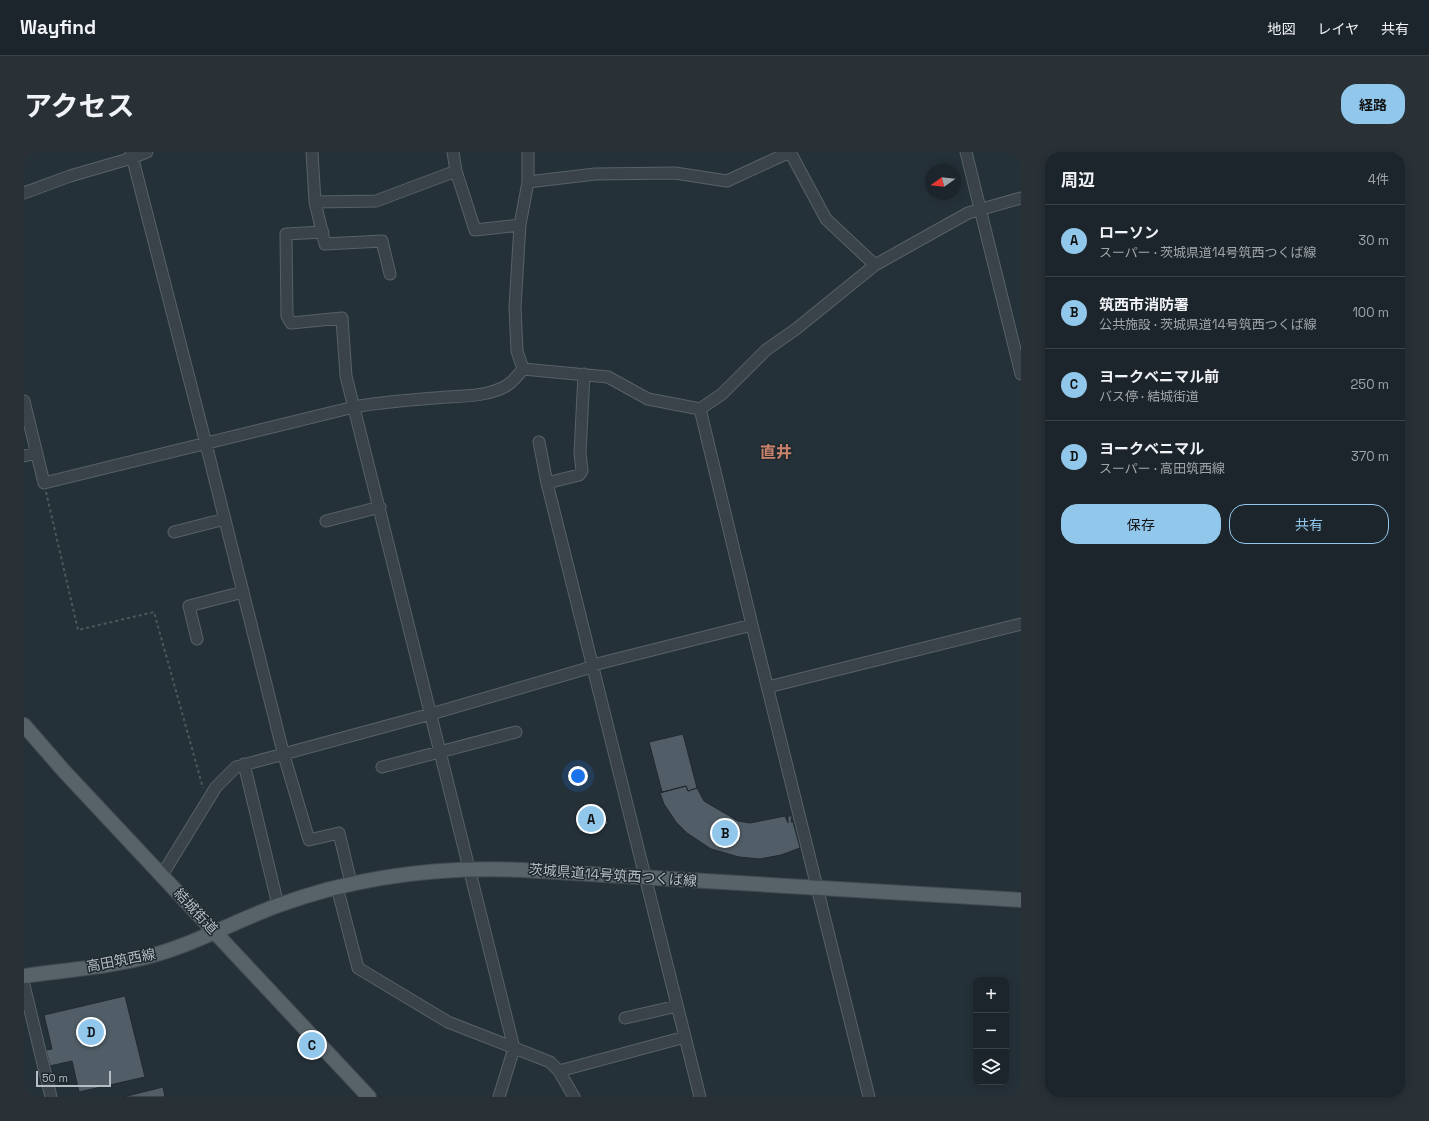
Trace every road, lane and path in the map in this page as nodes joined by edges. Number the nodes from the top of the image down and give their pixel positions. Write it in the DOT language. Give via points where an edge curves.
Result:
graph roads {
  1 [pos="146,152"];
  2 [pos="312,152"];
  3 [pos="453,152"];
  4 [pos="528,152"];
  5 [pos="790,152"];
  6 [pos="966,152"];
  7 [pos="132,155"];
  8 [pos="770,157"];
  9 [pos="456,171"];
  10 [pos="528,182"];
  11 [pos="24,193"];
  12 [pos="1021,198"];
  13 [pos="315,202"];
  14 [pos="980,209"];
  15 [pos="520,225"];
  16 [pos="323,232"];
  17 [pos="875,265"];
  18 [pos="390,274"];
  19 [pos="523,369"];
  20 [pos="584,374"];
  21 [pos="1021,374"];
  22 [pos="24,401"];
  23 [pos="354,407"];
  24 [pos="700,409"];
  25 [pos="539,442"];
  26 [pos="206,444"];
  27 [pos="37,453"];
  28 [pos="24,456"];
  29 [pos="44,482"];
  30 [pos="547,483"];
  31 [pos="380,507"];
  32 [pos="225,519"];
  33 [pos="326,521"];
  34 [pos="174,532"];
  35 [pos="243,592"];
  36 [pos="1021,624"];
  37 [pos="752,625"];
  38 [pos="197,639"];
  39 [pos="593,665"];
  40 [pos="768,687"];
  41 [pos="431,714"];
  42 [pos="24,725"];
  43 [pos="516,732"];
  44 [pos="283,752"];
  45 [pos="441,752"];
  46 [pos="244,764"];
  47 [pos="382,767"];
  48 [pos="207,802"];
  49 [pos="470,868"];
  50 [pos="162,875"];
  51 [pos="645,878"];
  52 [pos="351,883"];
  53 [pos="337,887"];
  54 [pos="818,888"];
  55 [pos="1021,900"];
  56 [pos="278,905"];
  57 [pos="216,932"];
  58 [pos="24,976"];
  59 [pos="24,985"];
  60 [pos="677,1006"];
  61 [pos="625,1018"];
  62 [pos="684,1037"];
  63 [pos="514,1048"];
  64 [pos="559,1071"];
  65 [pos="51,1097"];
  66 [pos="370,1097"];
  67 [pos="499,1097"];
  68 [pos="574,1097"];
  69 [pos="700,1097"];
  70 [pos="869,1097"];
  1 -- 7 [label="street"];
  2 -- 13 [label="street"];
  3 -- 9 [label="street"];
  4 -- 10 [label="street"];
  5 -- 8 [label="street"];
  5 -- 17 [label="street" via="826,219"];
  6 -- 14 [label="street"];
  7 -- 11 [label="street"];
  7 -- 26 [label="street"];
  8 -- 10 [label="street" via="727,180 675,173 595,174"];
  9 -- 13 [label="street" via="376,201"];
  9 -- 15 [label="street" via="475,230"];
  10 -- 15 [label="street"];
  12 -- 14 [label="street"];
  13 -- 16 [label="street"];
  14 -- 17 [label="street" via="968,213"];
  14 -- 21 [label="street"];
  15 -- 19 [label="street" via="514,307 517,351"];
  16 -- 18 [label="street" via="325,244 382,241"];
  16 -- 23 [label="street" via="286,234 287,316 291,323 342,318 346,376"];
  17 -- 24 [label="street" via="766,350 722,394"];
  19 -- 20 [label="street"];
  19 -- 23 [label="street" via="506,386 494,391"];
  20 -- 24 [label="street" via="608,377 648,399"];
  20 -- 30 [label="street" via="580,453 582,470 579,475"];
  22 -- 27 [label="street"];
  23 -- 26 [label="street"];
  23 -- 31 [label="street"];
  24 -- 37 [label="street"];
  25 -- 30 [label="street"];
  26 -- 29 [label="street"];
  26 -- 32 [label="street"];
  27 -- 28 [label="street"];
  27 -- 29 [label="street"];
  29 -- 48 [label="path" via="78,630 154,612"];
  30 -- 39 [label="street"];
  31 -- 33 [label="street"];
  31 -- 41 [label="street"];
  32 -- 34 [label="street"];
  32 -- 35 [label="street"];
  35 -- 38 [label="street" via="189,606"];
  35 -- 44 [label="street"];
  36 -- 40 [label="street"];
  37 -- 39 [label="street"];
  37 -- 40 [label="street"];
  39 -- 41 [label="street"];
  39 -- 51 [label="street"];
  40 -- 54 [label="street"];
  41 -- 44 [label="street"];
  41 -- 45 [label="street"];
  42 -- 50 [label="main road, 結城街道"];
  43 -- 45 [label="street"];
  44 -- 46 [label="street"];
  44 -- 52 [label="street" via="309,840 339,833"];
  45 -- 47 [label="street"];
  45 -- 49 [label="street"];
  46 -- 48 [label="street" via="236,766"];
  46 -- 56 [label="street"];
  48 -- 50 [label="street"];
  49 -- 51 [label="main road, 茨城県道14号筑西つくば線"];
  49 -- 52 [label="main road, 茨城県道14号筑西つくば線" via="407,873"];
  49 -- 63 [label="street"];
  50 -- 57 [label="main road, 結城街道"];
  51 -- 54 [label="main road, 茨城県道14号筑西つくば線"];
  51 -- 60 [label="street"];
  52 -- 53 [label="main road, 茨城県道14号筑西つくば線"];
  53 -- 56 [label="main road, 茨城県道14号筑西つくば線"];
  53 -- 63 [label="street" via="358,968 448,1022"];
  54 -- 55 [label="main road, 茨城県道14号筑西つくば線"];
  54 -- 70 [label="street"];
  56 -- 57 [label="main road, 茨城県道14号筑西つくば線"];
  57 -- 58 [label="main road, 高田筑西線" via="179,948 148,957"];
  57 -- 66 [label="main road, 結城街道"];
  59 -- 65 [label="street"];
  60 -- 61 [label="street"];
  60 -- 62 [label="street"];
  62 -- 64 [label="street"];
  62 -- 69 [label="street"];
  63 -- 64 [label="street" via="550,1062"];
  63 -- 67 [label="street"];
  64 -- 68 [label="street"];
}
